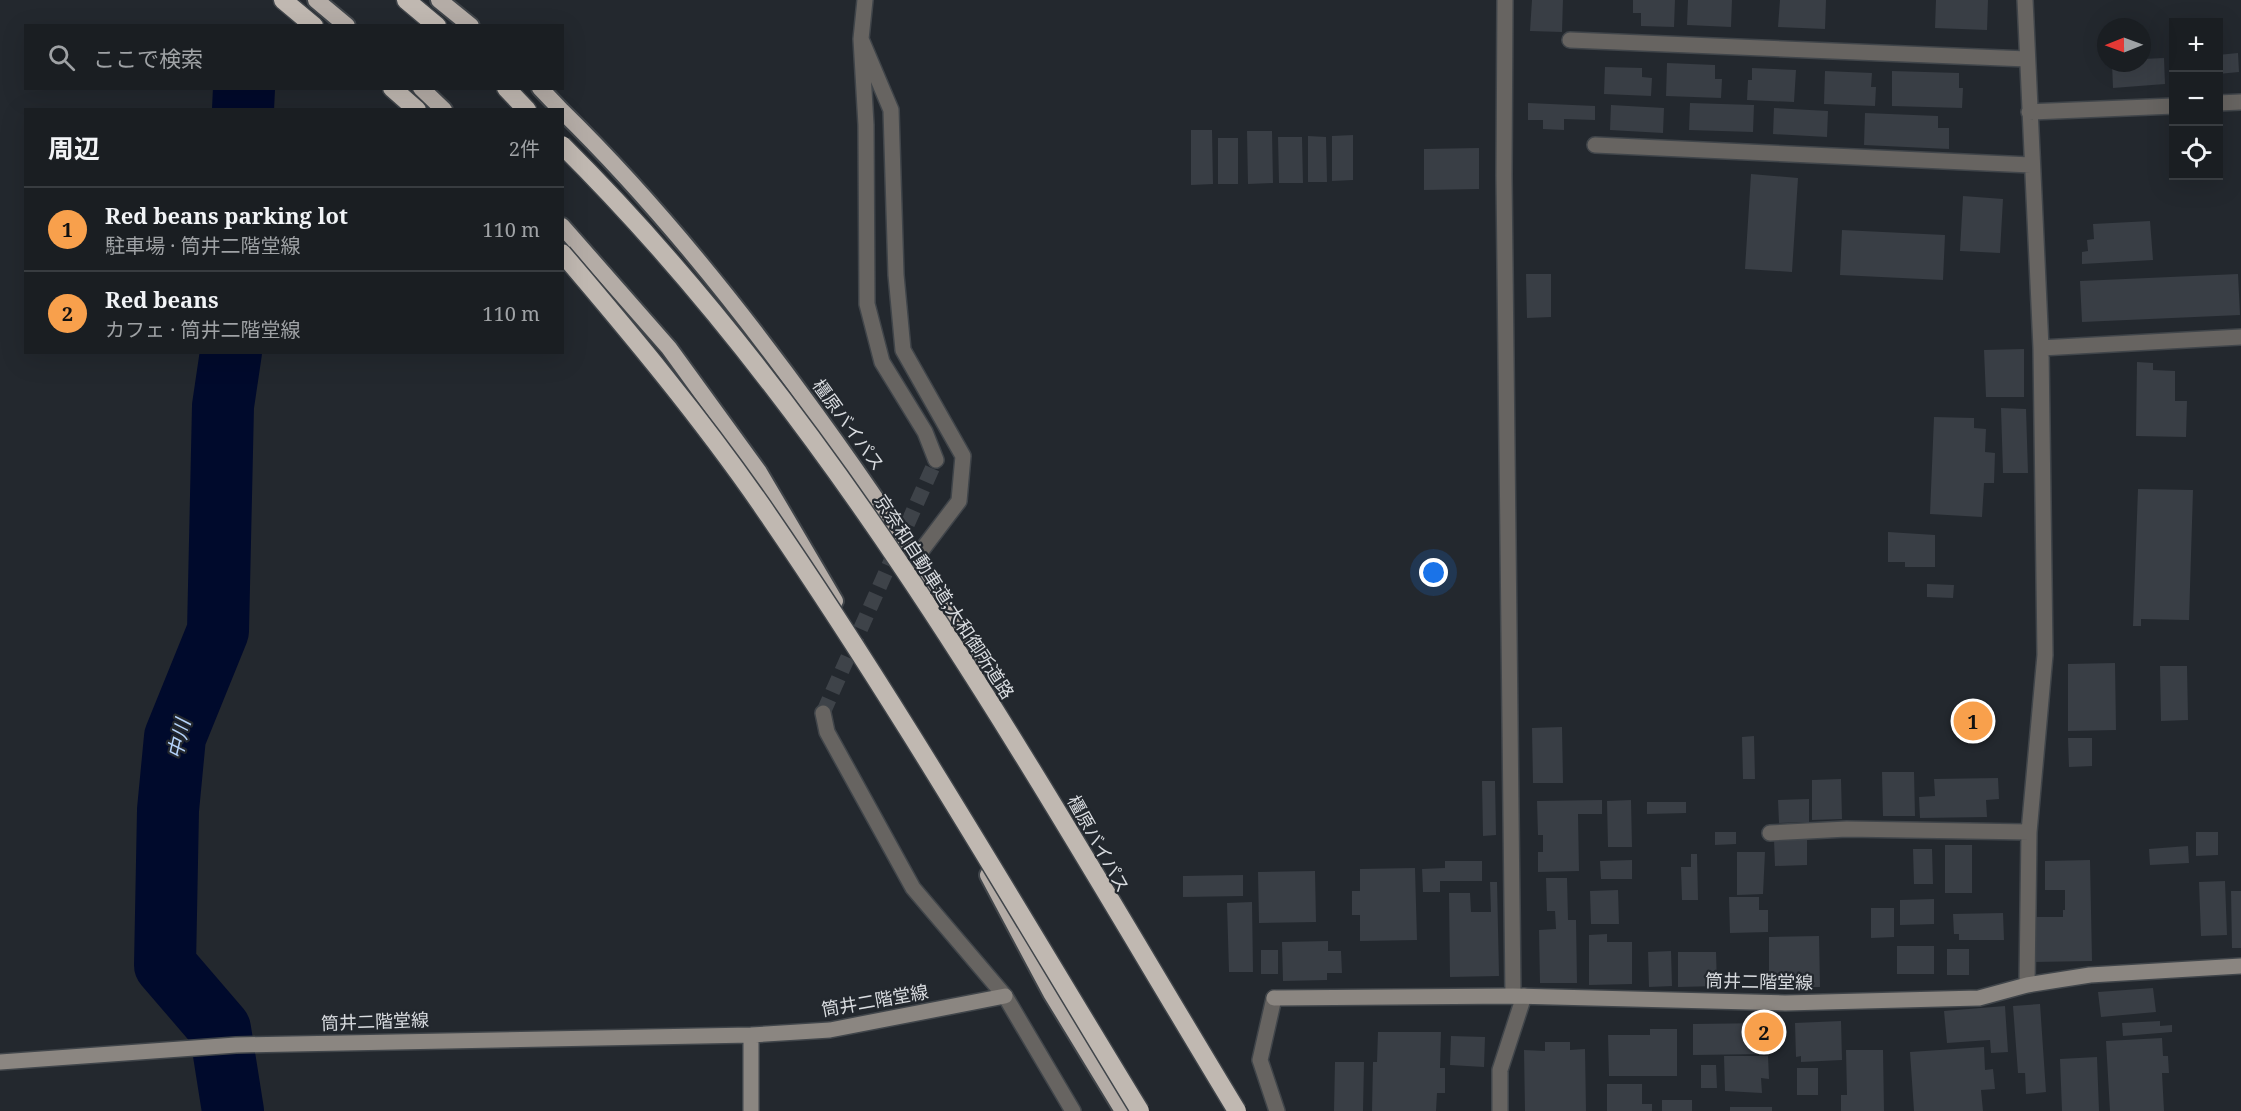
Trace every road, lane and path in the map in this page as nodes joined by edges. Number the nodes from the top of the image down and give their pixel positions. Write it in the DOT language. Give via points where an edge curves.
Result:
graph roads {
  1 [pos="282,0"];
  2 [pos="316,0"];
  3 [pos="406,0"];
  4 [pos="440,0"];
  5 [pos="865,0"];
  6 [pos="1505,0"];
  7 [pos="2025,0"];
  8 [pos="312,24"];
  9 [pos="345,24"];
  10 [pos="435,24"];
  11 [pos="469,24"];
  12 [pos="861,39"];
  13 [pos="1570,40"];
  14 [pos="2027,59"];
  15 [pos="394,90"];
  16 [pos="423,90"];
  17 [pos="508,90"];
  18 [pos="542,90"];
  19 [pos="2241,102"];
  20 [pos="2223,104"];
  21 [pos="2169,106"];
  22 [pos="415,108"];
  23 [pos="442,108"];
  24 [pos="525,108"];
  25 [pos="560,108"];
  26 [pos="564,112"];
  27 [pos="2029,112"];
  28 [pos="1595,145"];
  29 [pos="564,147"];
  30 [pos="2031,165"];
  31 [pos="564,228"];
  32 [pos="564,255"];
  33 [pos="2241,338"];
  34 [pos="2041,348"];
  35 [pos="936,460"];
  36 [pos="915,559"];
  37 [pos="823,713"];
  38 [pos="2029,832"];
  39 [pos="1770,833"];
  40 [pos="2241,966"];
  41 [pos="2027,985"];
  42 [pos="1005,996"];
  43 [pos="1519,996"];
  44 [pos="1274,998"];
  45 [pos="751,1035"];
  46 [pos="0,1062"];
  47 [pos="751,1111"];
  48 [pos="1073,1111"];
  49 [pos="1123,1111"];
  50 [pos="1140,1111"];
  51 [pos="1229,1111"];
  52 [pos="1237,1111"];
  53 [pos="1277,1111"];
  54 [pos="1500,1111"];
  1 -- 8 [label="highway"];
  2 -- 9 [label="highway"];
  3 -- 10 [label="highway"];
  4 -- 11 [label="highway"];
  5 -- 12 [label="street"];
  6 -- 43 [label="street" via="1504,176"];
  7 -- 14 [label="street"];
  12 -- 35 [label="street" via="866,125 867,304 882,362 925,432"];
  12 -- 36 [label="street" via="891,110 896,275 903,350 963,456 958,501"];
  13 -- 14 [label="street"];
  14 -- 27 [label="street"];
  15 -- 22 [label="highway"];
  16 -- 23 [label="highway"];
  17 -- 24 [label="highway"];
  18 -- 25 [label="highway, 橿原バイパス"];
  19 -- 20 [label="street"];
  21 -- 27 [label="street"];
  26 -- 36 [label="highway, 橿原バイパス" via="684,240 776,358"];
  27 -- 30 [label="street"];
  28 -- 30 [label="street"];
  29 -- 52 [label="highway, 京奈和自動車道;大和御所道路, bridge" via="711,309 834,470 947,633"];
  30 -- 34 [label="street"];
  31 -- 49 [label="highway" via="669,348 759,472 886,686 1051,993"];
  32 -- 50 [label="highway, bridge" via="654,361 768,515 867,665"];
  33 -- 34 [label="street"];
  34 -- 38 [label="street" via="2045,655"];
  36 -- 51 [label="highway, 橿原バイパス"];
  37 -- 42 [label="street" via="827,732 913,888"];
  38 -- 39 [label="street" via="1847,829"];
  38 -- 41 [label="street"];
  40 -- 41 [label="main road, 筒井二階堂線" via="2090,975"];
  41 -- 43 [label="main road, 筒井二階堂線" via="1968,999 1785,1003"];
  42 -- 45 [label="main road, 筒井二階堂線" via="830,1030"];
  42 -- 48 [label="street"];
  43 -- 44 [label="main road, 筒井二階堂線"];
  43 -- 54 [label="street" via="1500,1070"];
  44 -- 53 [label="street" via="1260,1060"];
  45 -- 46 [label="main road, 筒井二階堂線" via="236,1045"];
  45 -- 47 [label="main road"];
}
